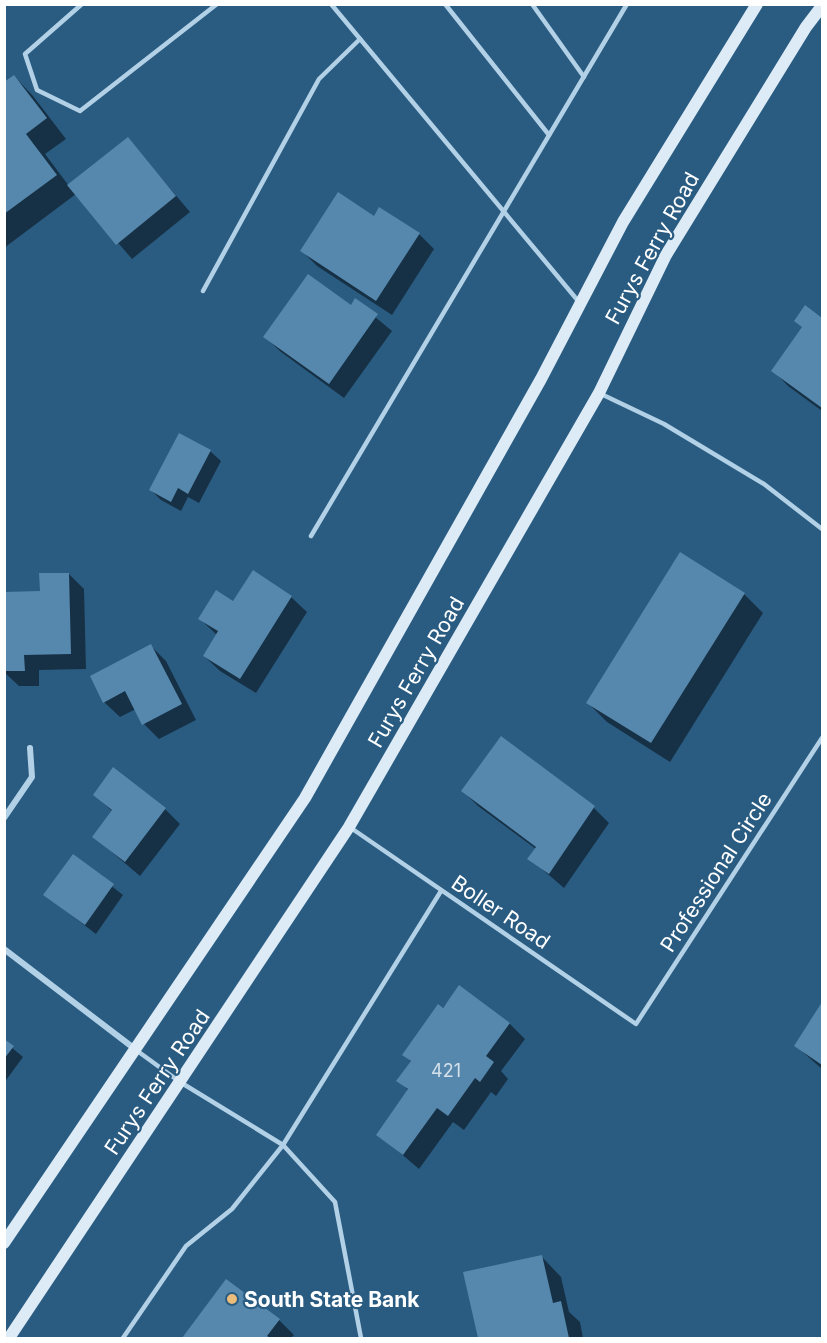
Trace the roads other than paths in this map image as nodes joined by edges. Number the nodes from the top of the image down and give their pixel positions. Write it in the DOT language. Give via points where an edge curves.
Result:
graph roads {
  1 [pos="82,4"];
  2 [pos="217,4"];
  3 [pos="331,4"];
  4 [pos="445,4"];
  5 [pos="532,4"];
  6 [pos="627,4"];
  7 [pos="757,4"];
  8 [pos="822,6"];
  9 [pos="360,39"];
  10 [pos="584,77"];
  11 [pos="549,135"];
  12 [pos="503,212"];
  13 [pos="203,291"];
  14 [pos="581,305"];
  15 [pos="599,393"];
  16 [pos="822,528"];
  17 [pos="311,536"];
  18 [pos="822,738"];
  19 [pos="30,748"];
  20 [pos="4,818"];
  21 [pos="349,827"];
  22 [pos="441,891"];
  23 [pos="4,950"];
  24 [pos="636,1024"];
  25 [pos="135,1050"];
  26 [pos="180,1082"];
  27 [pos="283,1145"];
  28 [pos="4,1243"];
  29 [pos="9,1338"];
  30 [pos="123,1338"];
  31 [pos="361,1338"];
  1 -- 2 [label="lane" via="24,54 37,90 80,111"];
  3 -- 9 [label="lane"];
  4 -- 11 [label="lane"];
  5 -- 10 [label="lane"];
  6 -- 10 [label="lane"];
  7 -- 14 [label="main road, Furys Ferry Road" via="623,222"];
  8 -- 15 [label="main road, Furys Ferry Road" via="666,255"];
  9 -- 12 [label="lane"];
  9 -- 13 [label="lane" via="319,79"];
  10 -- 11 [label="lane"];
  11 -- 12 [label="lane"];
  12 -- 14 [label="lane"];
  12 -- 17 [label="lane"];
  14 -- 25 [label="main road, Furys Ferry Road" via="305,798"];
  15 -- 16 [label="lane" via="664,424 764,484"];
  15 -- 21 [label="main road, Furys Ferry Road"];
  18 -- 24 [label="lane, Professional Circle"];
  19 -- 20 [label="street" via="32,777"];
  21 -- 22 [label="lane, Boller Road"];
  21 -- 26 [label="main road, Furys Ferry Road"];
  22 -- 24 [label="lane, Boller Road"];
  22 -- 27 [label="lane"];
  23 -- 25 [label="street"];
  25 -- 26 [label="lane"];
  25 -- 28 [label="main road, Furys Ferry Road"];
  26 -- 27 [label="lane"];
  26 -- 29 [label="main road, Furys Ferry Road"];
  27 -- 30 [label="lane" via="232,1209 186,1246"];
  27 -- 31 [label="lane" via="335,1202"];
}
